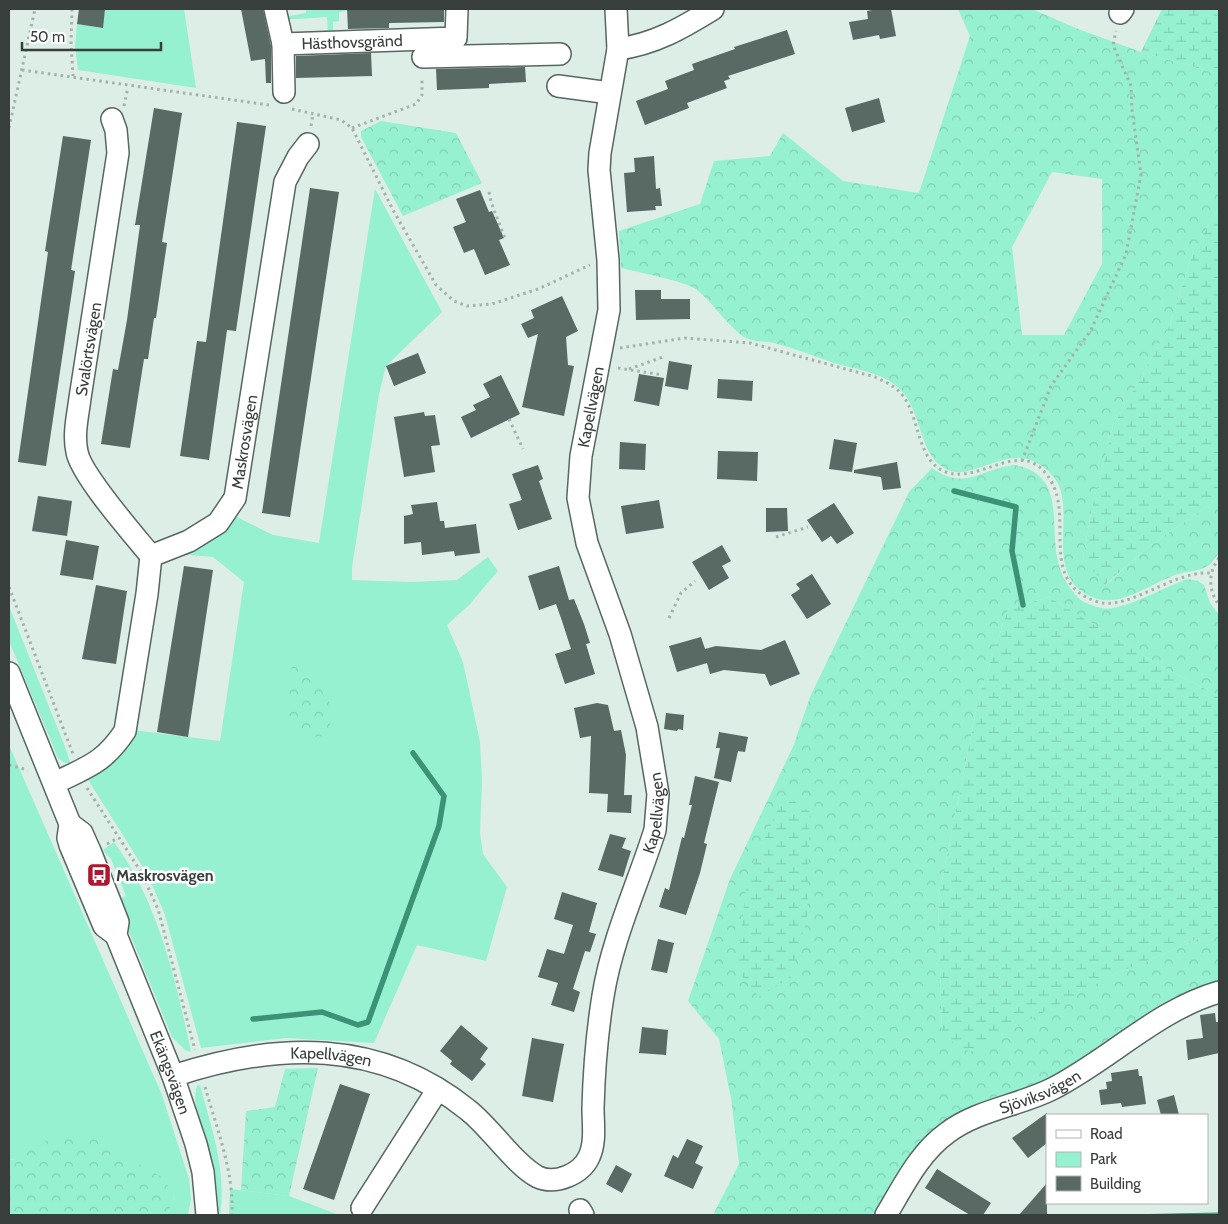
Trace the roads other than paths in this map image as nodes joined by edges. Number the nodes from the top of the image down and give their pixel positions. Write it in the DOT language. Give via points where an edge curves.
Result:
graph roads {
  1 [pos="275,9"];
  2 [pos="457,9"];
  3 [pos="616,9"];
  4 [pos="713,9"];
  5 [pos="283,44"];
  6 [pos="459,46"];
  7 [pos="618,49"];
  8 [pos="560,54"];
  9 [pos="423,57"];
  10 [pos="558,86"];
  11 [pos="610,93"];
  12 [pos="283,102"];
  13 [pos="112,119"];
  14 [pos="308,144"];
  15 [pos="151,556"];
  16 [pos="9,673"];
  17 [pos="55,783"];
  18 [pos="1219,992"];
  19 [pos="173,1076"];
  20 [pos="438,1089"];
  21 [pos="362,1208"];
  22 [pos="207,1215"];
  23 [pos="886,1215"];
  1 -- 5 [label="street, Hästhovsgränd"];
  2 -- 6 [label="street"];
  3 -- 7 [label="street, Kapellvägen"];
  4 -- 7 [label="street" via="670,35"];
  5 -- 6 [label="street, Hästhovsgränd"];
  5 -- 12 [label="street, Hästhovsgränd"];
  6 -- 8 [label="street, Hästhovsgränd"];
  6 -- 9 [label="street, Hästhovsgränd"];
  7 -- 11 [label="street, Kapellvägen"];
  10 -- 11 [label="street"];
  11 -- 20 [label="street, Kapellvägen" via="599,170 610,310 581,456 579,503 587,542 639,694 654,760 658,808 655,830 612,958 603,996 592,1147 581,1168 568,1176 551,1180 538,1176 519,1161 480,1119"];
  13 -- 15 [label="street, Svalörtsvägen" via="118,153 80,398 77,453 84,470"];
  14 -- 15 [label="street, Maskrosvägen" via="285,182 235,498 218,523 189,541"];
  15 -- 17 [label="street" via="125,731 112,750 96,763"];
  16 -- 17 [label="street, Ekängsvägen"];
  17 -- 19 [label="street, Ekängsvägen" via="70,824 70,845 104,926 116,935"];
  18 -- 23 [label="street, Sjöviksvägen" via="1171,1013 1054,1088 974,1118 946,1133 916,1167"];
  19 -- 20 [label="street, Kapellvägen" via="207,1065 300,1051 367,1060"];
  19 -- 22 [label="street, Ekängsvägen" via="203,1172"];
  20 -- 21 [label="street"];
}
